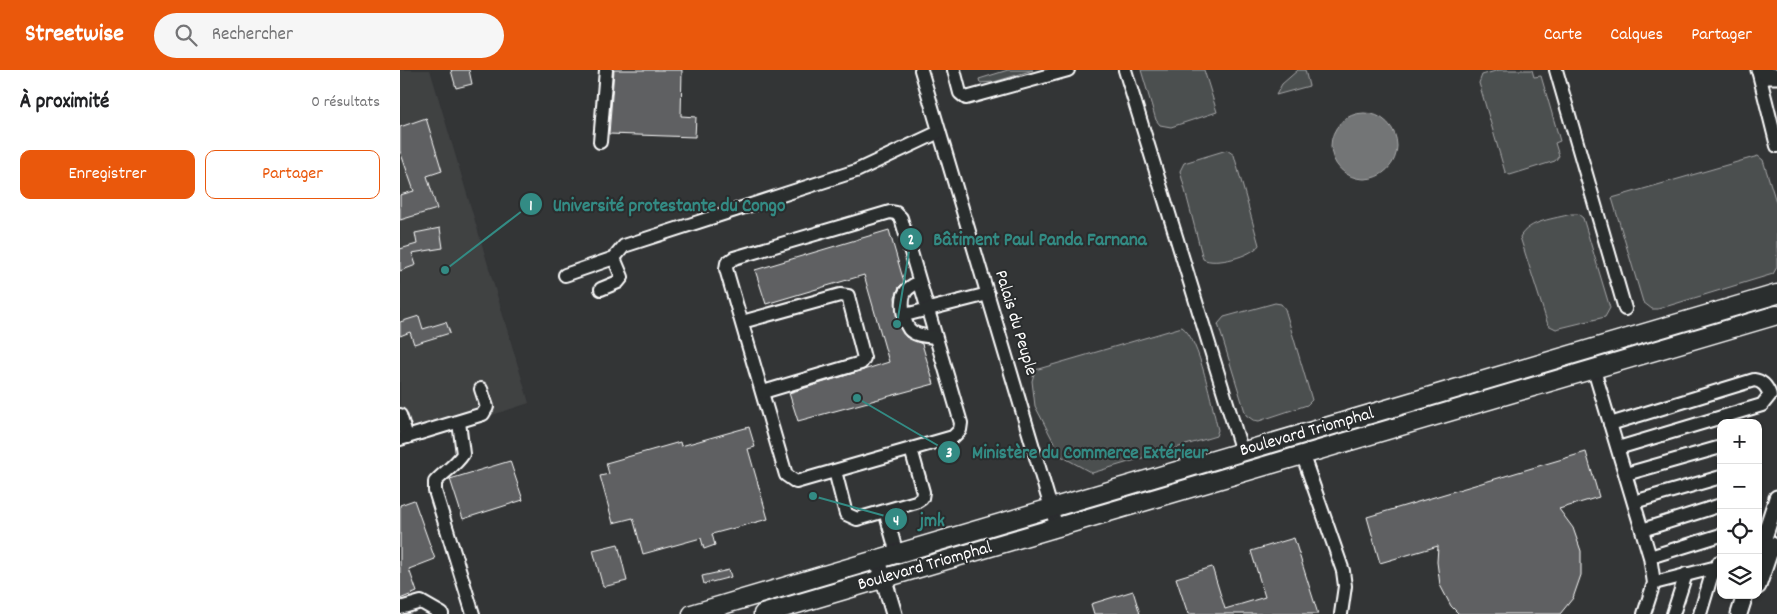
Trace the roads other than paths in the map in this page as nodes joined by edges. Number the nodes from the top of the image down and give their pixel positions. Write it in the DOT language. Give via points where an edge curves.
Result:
graph roads {
  1 [pos="606,70"];
  2 [pos="954,70"];
  3 [pos="1068,70"];
  4 [pos="1125,70"];
  5 [pos="1556,70"];
  6 [pos="1759,70"];
  7 [pos="925,71"];
  8 [pos="1777,76"];
  9 [pos="1765,93"];
  10 [pos="1777,107"];
  11 [pos="939,132"];
  12 [pos="600,142"];
  13 [pos="1777,146"];
  14 [pos="614,258"];
  15 [pos="565,275"];
  16 [pos="919,282"];
  17 [pos="601,289"];
  18 [pos="988,294"];
  19 [pos="1777,294"];
  20 [pos="927,309"];
  21 [pos="1625,309"];
  22 [pos="904,315"];
  23 [pos="1777,315"];
  24 [pos="742,322"];
  25 [pos="935,337"];
  26 [pos="1594,370"];
  27 [pos="481,389"];
  28 [pos="763,392"];
  29 [pos="400,415"];
  30 [pos="1741,417"];
  31 [pos="459,422"];
  32 [pos="1610,424"];
  33 [pos="404,438"];
  34 [pos="1618,448"];
  35 [pos="1717,448"];
  36 [pos="911,449"];
  37 [pos="1242,452"];
  38 [pos="1304,456"];
  39 [pos="835,471"];
  40 [pos="1626,474"];
  41 [pos="1717,478"];
  42 [pos="1777,498"];
  43 [pos="1634,502"];
  44 [pos="1717,506"];
  45 [pos="1051,508"];
  46 [pos="885,511"];
  47 [pos="1057,528"];
  48 [pos="1777,529"];
  49 [pos="1642,530"];
  50 [pos="1717,536"];
  51 [pos="897,554"];
  52 [pos="1759,554"];
  53 [pos="1650,557"];
  54 [pos="878,560"];
  55 [pos="1717,563"];
  56 [pos="1717,570"];
  57 [pos="1686,574"];
  58 [pos="1762,574"];
  59 [pos="884,580"];
  60 [pos="1654,583"];
  61 [pos="1744,599"];
  62 [pos="1754,599"];
  63 [pos="400,608"];
  64 [pos="442,614"];
  65 [pos="473,614"];
  66 [pos="692,614"];
  67 [pos="763,614"];
  68 [pos="894,614"];
  69 [pos="1341,614"];
  70 [pos="1644,614"];
  71 [pos="1673,614"];
  72 [pos="1700,614"];
  73 [pos="1739,614"];
  74 [pos="1749,614"];
  1 -- 12 [label="street"];
  2 -- 3 [label="street" via="960,92 966,98"];
  4 -- 37 [label="street"];
  5 -- 21 [label="street"];
  6 -- 8 [label="main road"];
  6 -- 9 [label="street"];
  7 -- 11 [label="street, Palais du Peuple"];
  9 -- 10 [label="street"];
  9 -- 13 [label="street"];
  11 -- 14 [label="street" via="856,171 624,246"];
  11 -- 18 [label="street, Palais du Peuple"];
  14 -- 15 [label="street"];
  14 -- 17 [label="street" via="622,277"];
  16 -- 20 [label="street"];
  16 -- 22 [label="street" via="906,290 902,300"];
  16 -- 24 [label="street" via="901,218 890,212 734,258 727,263"];
  18 -- 20 [label="street"];
  18 -- 45 [label="street, Palais du Peuple"];
  19 -- 37 [label="highway, Boulevard Triomphal"];
  20 -- 22 [label="street"];
  20 -- 25 [label="street"];
  22 -- 25 [label="street" via="909,329"];
  23 -- 26 [label="highway, Boulevard Triomphal"];
  24 -- 28 [label="street"];
  24 -- 28 [label="street" via="840,295 848,296 864,358 861,363"];
  25 -- 36 [label="street" via="961,423 960,430 953,437"];
  26 -- 32 [label="street"];
  26 -- 38 [label="highway, Boulevard Triomphal"];
  27 -- 31 [label="street" via="487,407 485,413"];
  28 -- 39 [label="street" via="786,475 796,482"];
  29 -- 33 [label="street"];
  30 -- 32 [label="street" via="1768,400 1767,387 1760,381 1754,380"];
  30 -- 34 [label="street"];
  31 -- 33 [label="street"];
  31 -- 65 [label="street" via="463,454 455,466 435,482 435,491"];
  32 -- 34 [label="street"];
  34 -- 40 [label="street"];
  35 -- 40 [label="street"];
  36 -- 39 [label="street"];
  36 -- 46 [label="street" via="922,498"];
  37 -- 45 [label="highway, Boulevard Triomphal"];
  38 -- 47 [label="highway, Boulevard Triomphal"];
  38 -- 69 [label="street" via="1343,572 1345,586"];
  39 -- 46 [label="street" via="846,514 857,519"];
  40 -- 43 [label="street"];
  41 -- 43 [label="street"];
  42 -- 52 [label="main road"];
  43 -- 49 [label="street"];
  44 -- 49 [label="street"];
  45 -- 47 [label="street, Palais du Peuple"];
  45 -- 51 [label="highway, Boulevard Triomphal"];
  46 -- 51 [label="street"];
  47 -- 59 [label="highway, Boulevard Triomphal"];
  48 -- 58 [label="main road"];
  49 -- 53 [label="street"];
  50 -- 53 [label="street"];
  51 -- 54 [label="highway, Boulevard Triomphal"];
  53 -- 60 [label="street"];
  54 -- 59 [label="main road"];
  54 -- 66 [label="highway, Boulevard Triomphal"];
  55 -- 57 [label="street"];
  56 -- 72 [label="street"];
  57 -- 60 [label="street"];
  57 -- 71 [label="street"];
  59 -- 67 [label="highway, Boulevard Triomphal"];
  59 -- 68 [label="main road"];
  60 -- 70 [label="street"];
  61 -- 73 [label="main road"];
  62 -- 74 [label="main road"];
  63 -- 64 [label="street" via="421,602"];
}
